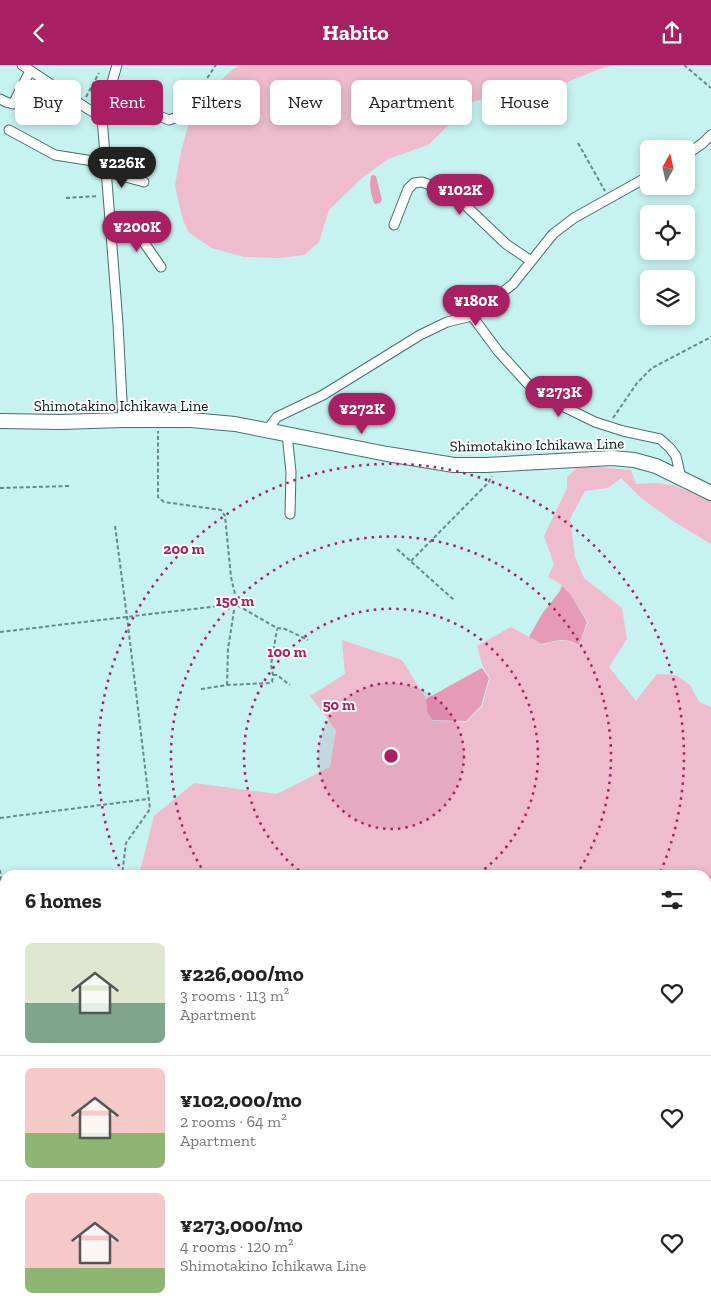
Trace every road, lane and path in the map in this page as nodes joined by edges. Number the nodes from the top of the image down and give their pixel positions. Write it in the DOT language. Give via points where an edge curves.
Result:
graph roads {
  1 [pos="22,65"];
  2 [pos="117,65"];
  3 [pos="216,65"];
  4 [pos="684,65"];
  5 [pos="30,71"];
  6 [pos="99,73"];
  7 [pos="112,80"];
  8 [pos="205,80"];
  9 [pos="711,88"];
  10 [pos="0,99"];
  11 [pos="82,105"];
  12 [pos="91,110"];
  13 [pos="103,125"];
  14 [pos="9,130"];
  15 [pos="711,135"];
  16 [pos="578,143"];
  17 [pos="695,149"];
  18 [pos="106,168"];
  19 [pos="640,180"];
  20 [pos="144,182"];
  21 [pos="109,194"];
  22 [pos="66,198"];
  23 [pos="609,198"];
  24 [pos="394,225"];
  25 [pos="112,238"];
  26 [pos="531,261"];
  27 [pos="161,267"];
  28 [pos="472,316"];
  29 [pos="711,337"];
  30 [pos="123,419"];
  31 [pos="158,419"];
  32 [pos="0,421"];
  33 [pos="608,427"];
  34 [pos="267,431"];
  35 [pos="287,434"];
  36 [pos="492,464"];
  37 [pos="681,478"];
  38 [pos="70,486"];
  39 [pos="0,488"];
  40 [pos="711,493"];
  41 [pos="290,514"];
  42 [pos="115,526"];
  43 [pos="397,549"];
  44 [pos="411,561"];
  45 [pos="454,600"];
  46 [pos="235,604"];
  47 [pos="127,617"];
  48 [pos="277,628"];
  49 [pos="0,632"];
  50 [pos="308,640"];
  51 [pos="273,675"];
  52 [pos="228,685"];
  53 [pos="290,685"];
  54 [pos="200,689"];
  55 [pos="148,799"];
  56 [pos="0,818"];
  57 [pos="123,870"];
  1 -- 5 [label="street"];
  2 -- 7 [label="street"];
  3 -- 8 [label="path"];
  4 -- 9 [label="path"];
  5 -- 10 [label="street" via="13,104"];
  5 -- 11 [label="street"];
  6 -- 11 [label="path"];
  11 -- 12 [label="street"];
  13 -- 18 [label="street"];
  14 -- 18 [label="street" via="55,155"];
  15 -- 17 [label="street"];
  16 -- 23 [label="path"];
  18 -- 20 [label="street"];
  18 -- 21 [label="street"];
  19 -- 23 [label="street"];
  21 -- 22 [label="path"];
  21 -- 25 [label="street"];
  23 -- 26 [label="street" via="553,234"];
  24 -- 26 [label="street" via="408,189 414,183 422,182 462,202 506,244"];
  25 -- 27 [label="street" via="138,234"];
  25 -- 30 [label="street"];
  26 -- 28 [label="street" via="513,284"];
  28 -- 33 [label="street" via="527,383 552,401"];
  28 -- 34 [label="street" via="420,335 323,395 277,417"];
  29 -- 33 [label="path" via="652,368 616,411"];
  30 -- 31 [label="main road, Shimotakino Ichikawa Line"];
  30 -- 32 [label="main road, Shimotakino Ichikawa Line"];
  31 -- 34 [label="main road, Shimotakino Ichikawa Line" via="226,423"];
  31 -- 46 [label="path" via="158,497 164,502 221,510 225,517"];
  33 -- 37 [label="street" via="660,439 676,456"];
  34 -- 35 [label="main road, Shimotakino Ichikawa Line"];
  35 -- 36 [label="main road, Shimotakino Ichikawa Line" via="454,465"];
  35 -- 41 [label="street" via="291,471"];
  36 -- 37 [label="main road, Shimotakino Ichikawa Line" via="612,458 648,464"];
  36 -- 44 [label="path" via="488,483"];
  37 -- 40 [label="main road, Shimotakino Ichikawa Line"];
  38 -- 39 [label="path"];
  42 -- 47 [label="path"];
  43 -- 44 [label="path"];
  44 -- 45 [label="path"];
  46 -- 47 [label="path"];
  46 -- 48 [label="path"];
  46 -- 52 [label="path" via="228,649"];
  47 -- 49 [label="path"];
  47 -- 55 [label="path"];
  48 -- 50 [label="path"];
  48 -- 51 [label="path" via="271,665"];
  51 -- 52 [label="path" via="269,683"];
  51 -- 53 [label="path"];
  52 -- 54 [label="path"];
  55 -- 56 [label="path"];
  55 -- 57 [label="path" via="150,809 126,843"];
}
